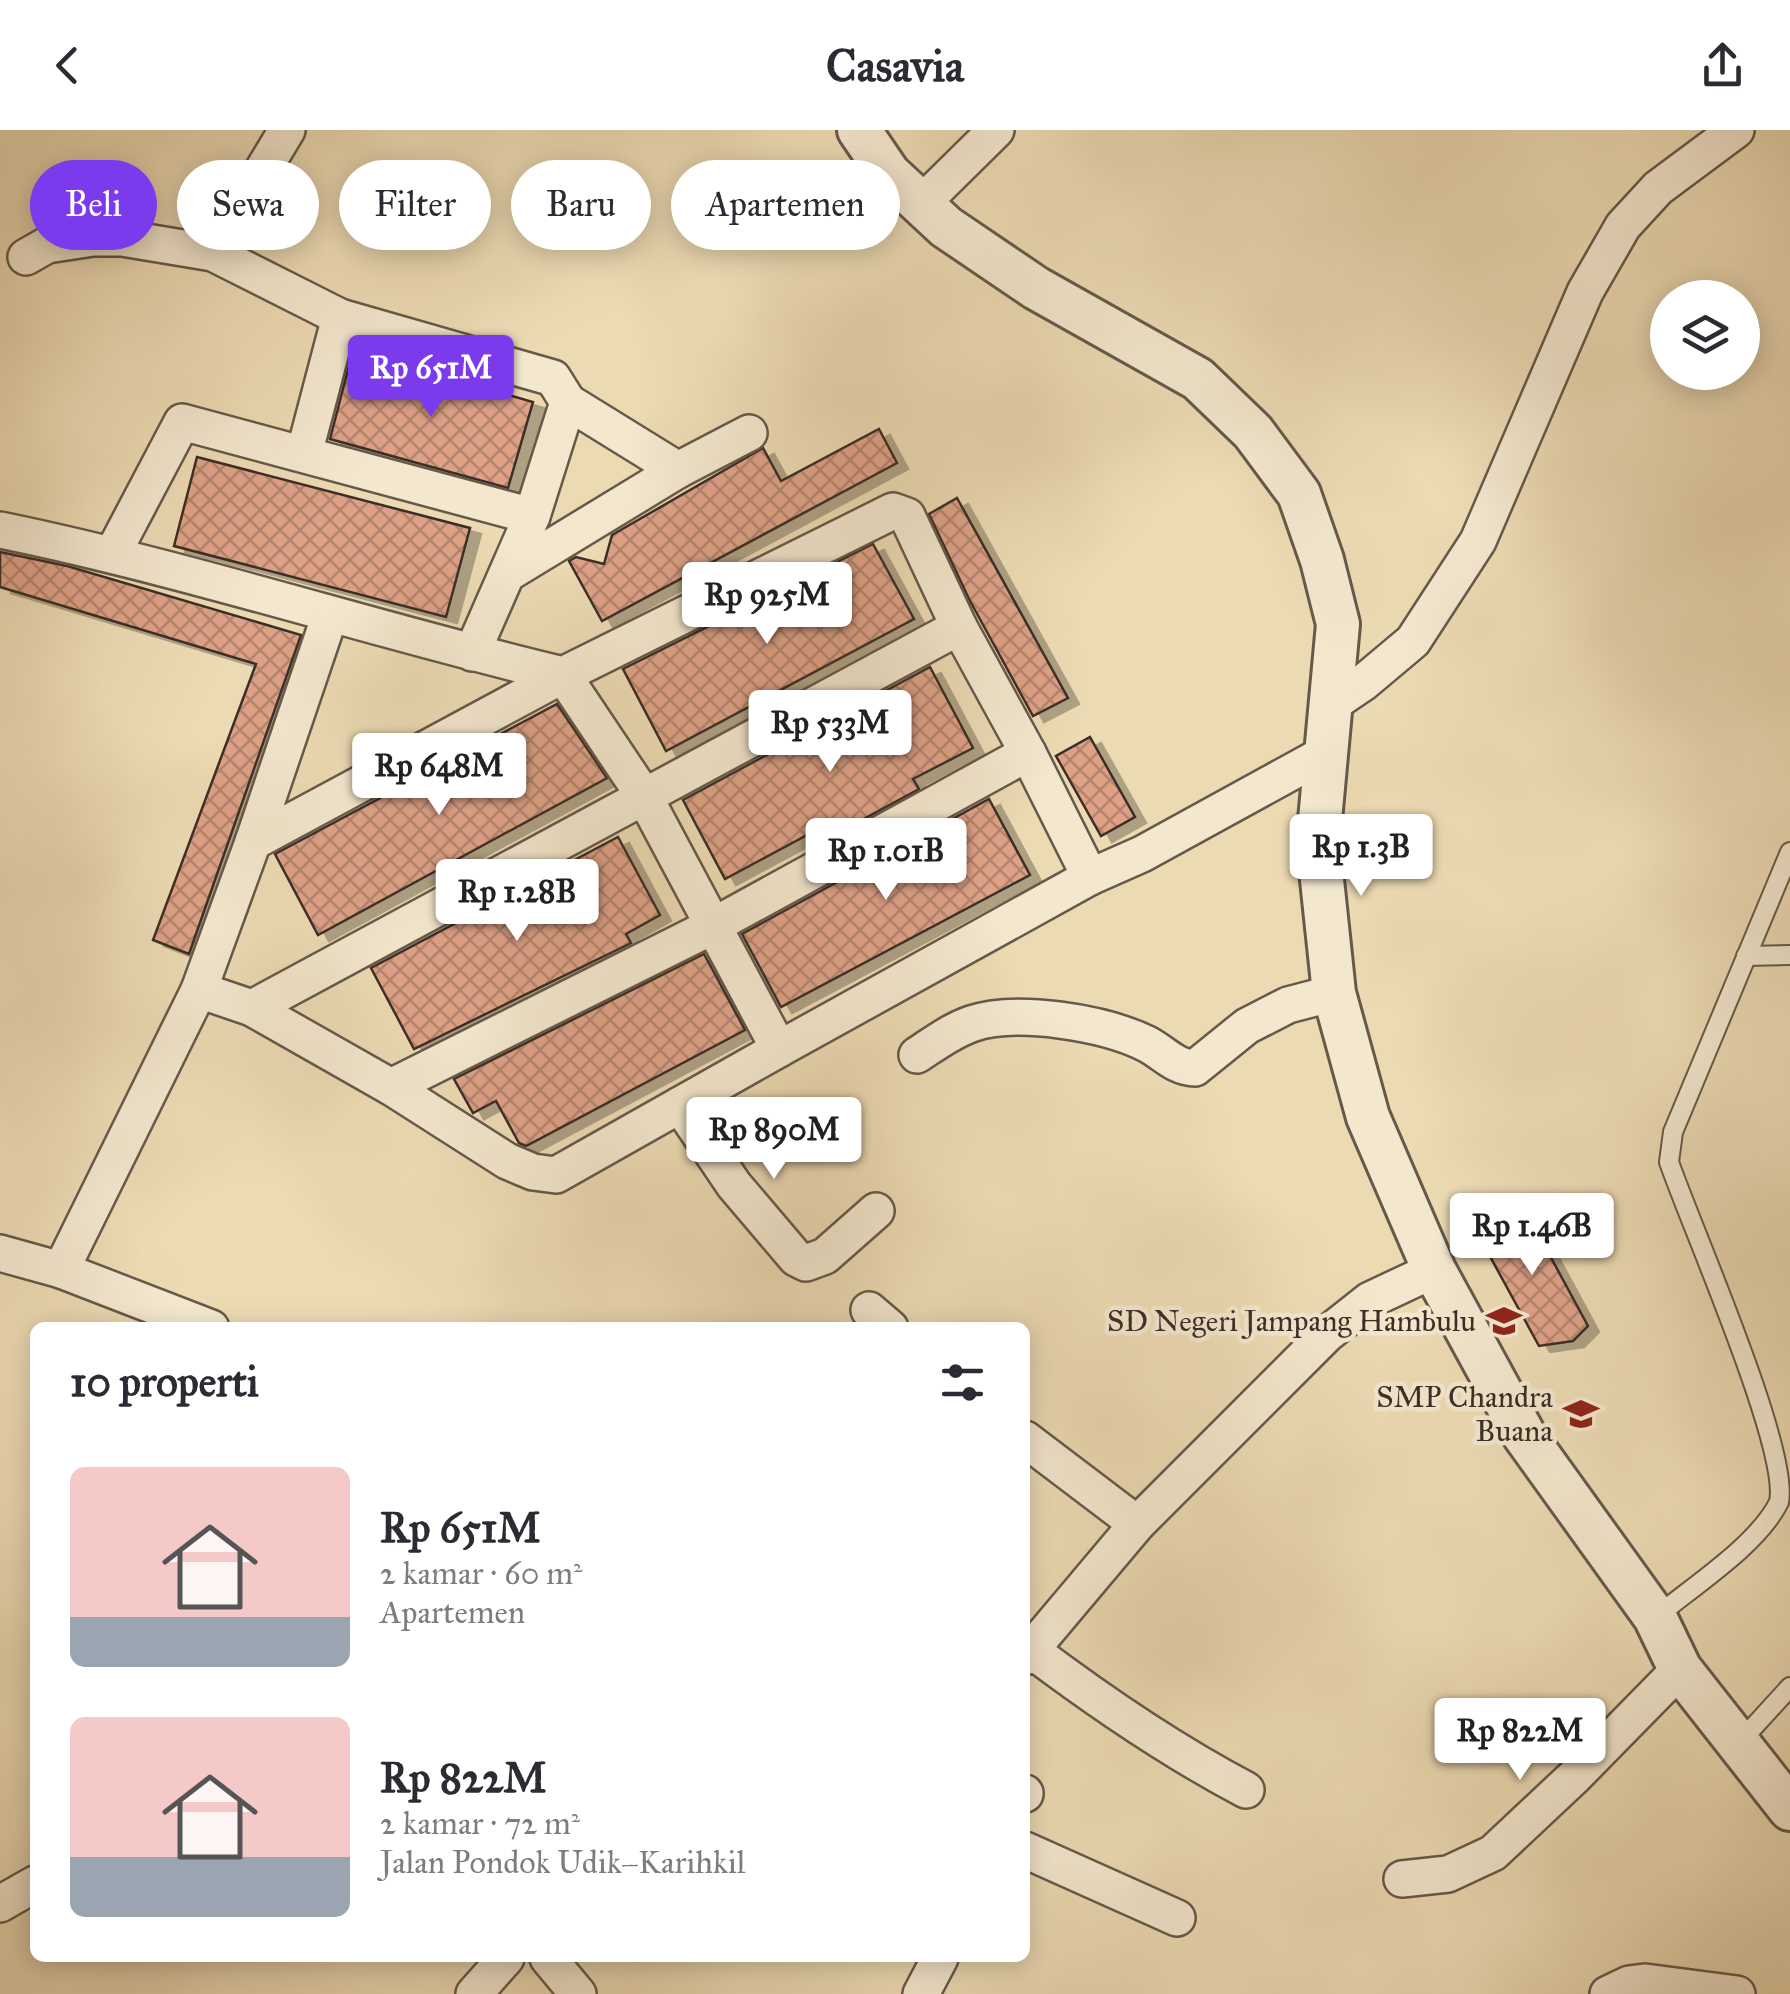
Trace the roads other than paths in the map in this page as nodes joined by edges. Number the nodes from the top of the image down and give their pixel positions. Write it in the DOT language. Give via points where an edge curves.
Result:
graph roads {
  1 [pos="286,130"];
  2 [pos="859,130"];
  3 [pos="996,130"];
  4 [pos="1736,130"];
  5 [pos="922,204"];
  6 [pos="213,253"];
  7 [pos="26,257"];
  8 [pos="340,317"];
  9 [pos="568,402"];
  10 [pos="749,432"];
  11 [pos="304,454"];
  12 [pos="678,470"];
  13 [pos="532,516"];
  14 [pos="0,530"];
  15 [pos="113,553"];
  16 [pos="507,574"];
  17 [pos="330,615"];
  18 [pos="958,627"];
  19 [pos="472,653"];
  20 [pos="562,676"];
  21 [pos="1329,706"];
  22 [pos="1028,753"];
  23 [pos="1326,753"];
  24 [pos="644,796"];
  25 [pos="253,842"];
  26 [pos="1790,852"];
  27 [pos="1090,877"];
  28 [pos="711,927"];
  29 [pos="1790,955"];
  30 [pos="1746,956"];
  31 [pos="200,990"];
  32 [pos="1334,992"];
  33 [pos="252,1008"];
  34 [pos="779,1048"];
  35 [pos="916,1055"];
  36 [pos="391,1087"];
  37 [pos="680,1105"];
  38 [pos="876,1211"];
  39 [pos="0,1252"];
  40 [pos="61,1270"];
  41 [pos="1434,1270"];
  42 [pos="196,1322"];
  43 [pos="1030,1443"];
  44 [pos="1137,1524"];
  45 [pos="1655,1617"];
  46 [pos="1030,1651"];
  47 [pos="1030,1654"];
  48 [pos="1680,1669"];
  49 [pos="1790,1687"];
  50 [pos="1738,1744"];
  51 [pos="1246,1790"];
  52 [pos="1790,1809"];
  53 [pos="1030,1852"];
  54 [pos="1402,1879"];
  55 [pos="30,1887"];
  56 [pos="0,1904"];
  57 [pos="1177,1918"];
  58 [pos="502,1962"];
  59 [pos="551,1962"];
  60 [pos="938,1962"];
  61 [pos="474,1994"];
  62 [pos="578,1994"];
  63 [pos="921,1994"];
  64 [pos="1608,1994"];
  65 [pos="1737,1994"];
  1 -- 6 [label="street"];
  2 -- 5 [label="street" via="889,174"];
  3 -- 5 [label="street"];
  4 -- 21 [label="street" via="1658,188 1623,226 1585,292 1478,541 1413,640"];
  5 -- 21 [label="street" via="1036,288 1198,379 1254,432 1299,494 1322,560 1338,624"];
  6 -- 7 [label="street" via="93,238 48,245"];
  6 -- 8 [label="street"];
  8 -- 9 [label="street" via="553,378"];
  8 -- 11 [label="street"];
  9 -- 12 [label="street"];
  9 -- 13 [label="street"];
  10 -- 12 [label="street"];
  11 -- 13 [label="street"];
  11 -- 15 [label="street" via="182,422"];
  12 -- 16 [label="street"];
  13 -- 16 [label="street"];
  14 -- 15 [label="street"];
  15 -- 17 [label="street"];
  16 -- 19 [label="street"];
  17 -- 19 [label="street"];
  17 -- 25 [label="street"];
  18 -- 20 [label="street" via="908,516 893,511"];
  18 -- 22 [label="street"];
  18 -- 24 [label="street"];
  19 -- 20 [label="street"];
  20 -- 24 [label="street"];
  20 -- 25 [label="street"];
  21 -- 23 [label="street"];
  22 -- 27 [label="street"];
  22 -- 28 [label="street"];
  23 -- 27 [label="street"];
  23 -- 32 [label="street" via="1318,842"];
  24 -- 28 [label="street"];
  24 -- 33 [label="street"];
  25 -- 31 [label="street"];
  26 -- 30 [label="lane"];
  27 -- 34 [label="street"];
  28 -- 34 [label="street"];
  28 -- 36 [label="street"];
  29 -- 30 [label="lane"];
  30 -- 45 [label="lane" via="1672,1132 1669,1162 1766,1395 1784,1479 1767,1520"];
  31 -- 33 [label="street"];
  31 -- 40 [label="street"];
  32 -- 35 [label="street" via="1247,1026 1196,1068 1106,1030 998,1018 972,1024"];
  32 -- 41 [label="street" via="1368,1118"];
  33 -- 36 [label="street"];
  34 -- 37 [label="street"];
  36 -- 37 [label="street" via="507,1161 556,1174"];
  37 -- 38 [label="street" via="734,1185 796,1258 806,1263 825,1256"];
  39 -- 40 [label="street"];
  40 -- 42 [label="street"];
  41 -- 44 [label="street" via="1348,1315"];
  41 -- 45 [label="street" via="1524,1435"];
  43 -- 44 [label="street"];
  44 -- 46 [label="street"];
  45 -- 48 [label="street"];
  47 -- 51 [label="street" via="1182,1757"];
  48 -- 50 [label="street"];
  48 -- 54 [label="street" via="1493,1853 1448,1874"];
  49 -- 50 [label="lane"];
  50 -- 52 [label="street"];
  53 -- 57 [label="street"];
  55 -- 56 [label="street"];
  58 -- 61 [label="street"];
  59 -- 62 [label="street"];
  60 -- 63 [label="street"];
  64 -- 65 [label="street" via="1645,1982"];
}
